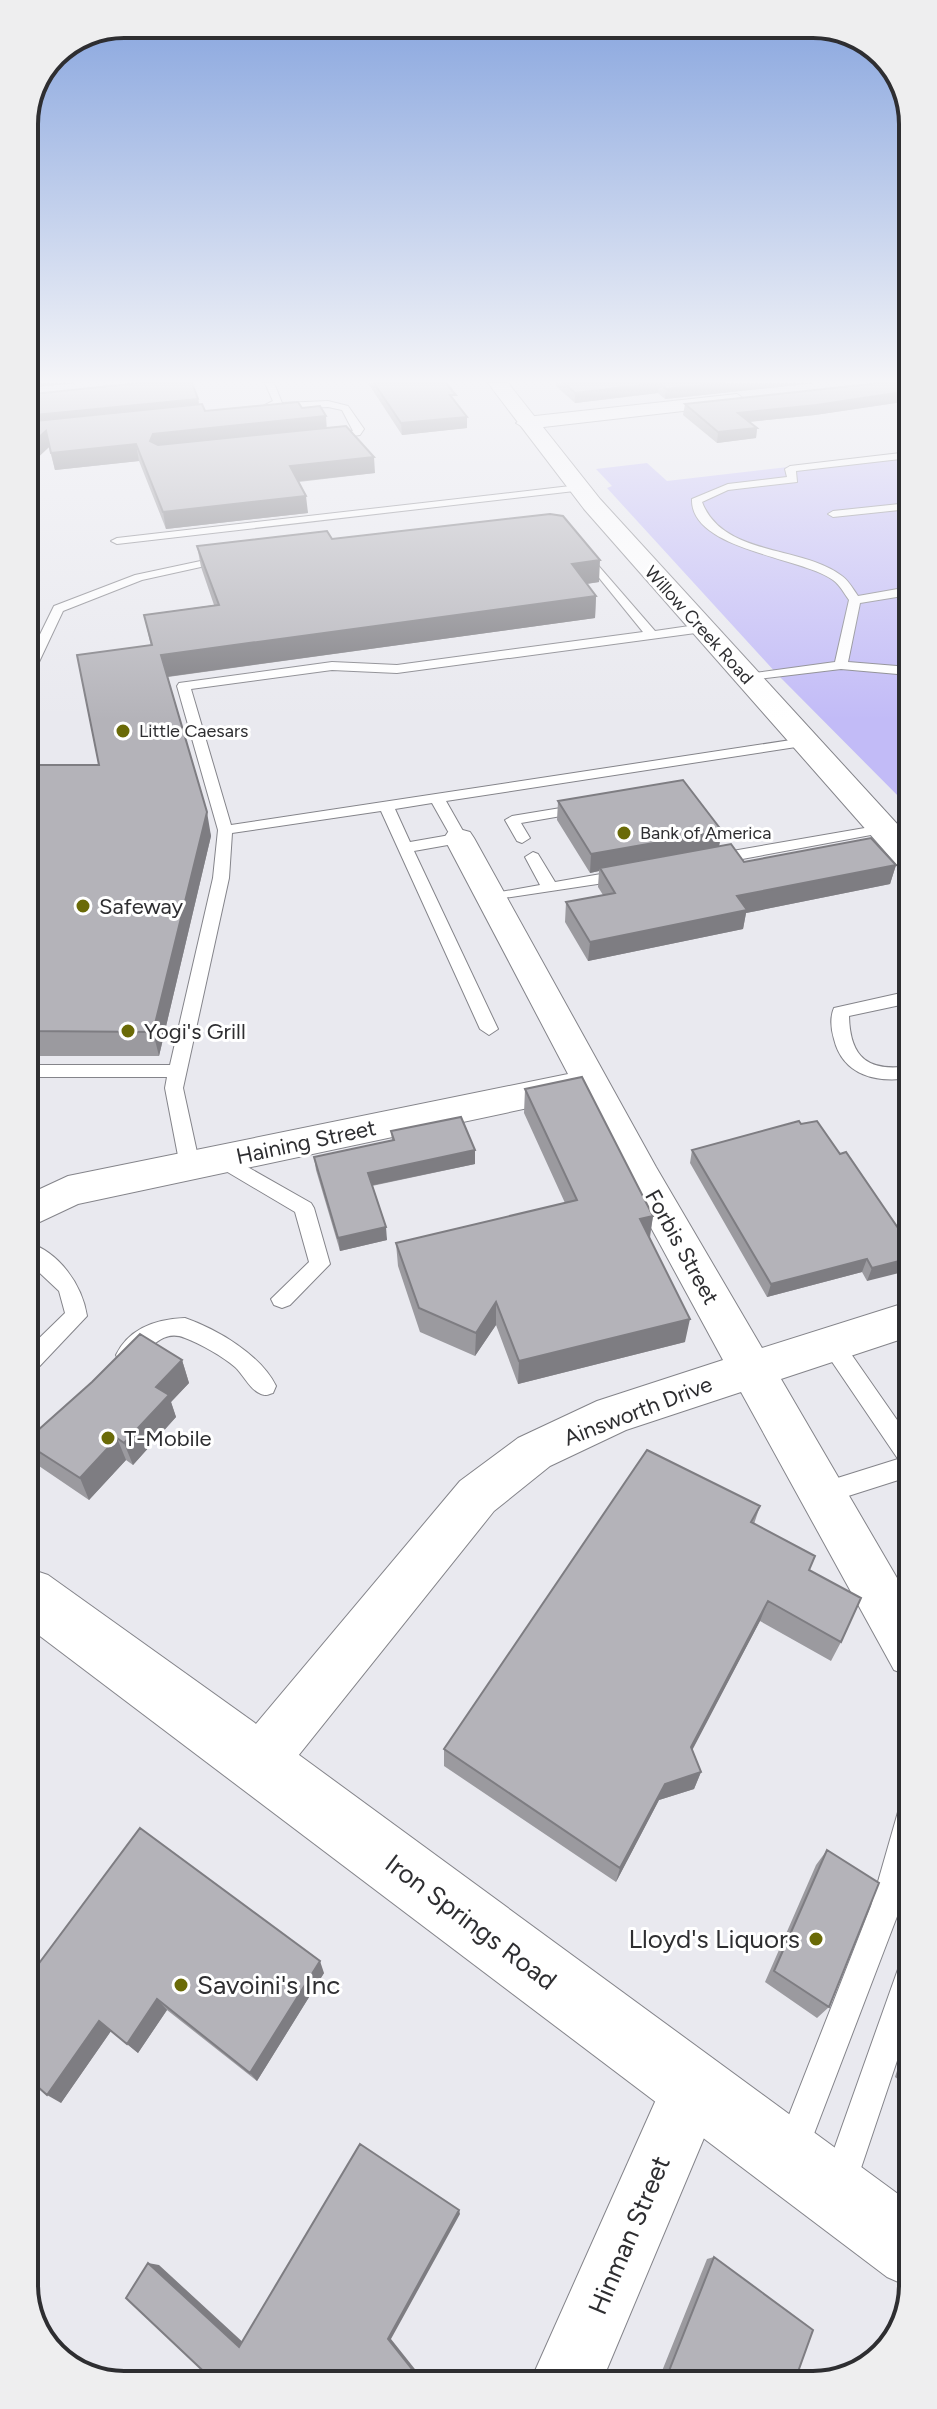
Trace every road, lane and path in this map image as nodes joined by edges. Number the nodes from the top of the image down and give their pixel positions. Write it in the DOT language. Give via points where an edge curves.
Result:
graph roads {
  1 [pos="514,495"];
  2 [pos="586,495"];
  3 [pos="702,495"];
  4 [pos="899,507"];
  5 [pos="833,514"];
  6 [pos="574,539"];
  7 [pos="117,541"];
  8 [pos="232,558"];
  9 [pos="899,593"];
  10 [pos="855,600"];
  11 [pos="703,628"];
  12 [pos="652,635"];
  13 [pos="38,651"];
  14 [pos="841,665"];
  15 [pos="899,670"];
  16 [pos="747,678"];
  17 [pos="804,742"];
  18 [pos="437,798"];
  19 [pos="604,805"];
  20 [pos="386,806"];
  21 [pos="882,829"];
  22 [pos="225,830"];
  23 [pos="459,838"];
  24 [pos="522,838"];
  25 [pos="899,847"];
  26 [pos="404,848"];
  27 [pos="533,857"];
  28 [pos="699,861"];
  29 [pos="640,872"];
  30 [pos="550,888"];
  31 [pos="490,898"];
  32 [pos="899,999"];
  33 [pos="489,1029"];
  34 [pos="38,1071"];
  35 [pos="178,1071"];
  36 [pos="899,1074"];
  37 [pos="590,1083"];
  38 [pos="206,1162"];
  39 [pos="38,1207"];
  40 [pos="38,1264"];
  41 [pos="282,1299"];
  42 [pos="899,1322"];
  43 [pos="832,1344"];
  44 [pos="38,1353"];
  45 [pos="750,1370"];
  46 [pos="112,1373"];
  47 [pos="265,1386"];
  48 [pos="899,1442"];
  49 [pos="899,1470"];
  50 [pos="820,1494"];
  51 [pos="38,1601"];
  52 [pos="899,1630"];
  53 [pos="259,1762"];
  54 [pos="899,1859"];
  55 [pos="899,1998"];
  56 [pos="693,2088"];
  57 [pos="811,2176"];
  58 [pos="899,2241"];
  59 [pos="571,2371"];
  1 -- 7 [label="lane"];
  2 -- 11 [label="main road, Willow Creek Road"];
  3 -- 10 [label="lane" via="696,510 705,522 837,577"];
  4 -- 5 [label="lane"];
  6 -- 12 [label="lane"];
  8 -- 13 [label="lane" via="139,577 58,609"];
  9 -- 10 [label="lane"];
  10 -- 14 [label="lane"];
  11 -- 12 [label="lane"];
  11 -- 16 [label="main road, Willow Creek Road"];
  12 -- 22 [label="lane" via="397,669 332,666 184,686"];
  14 -- 15 [label="lane"];
  14 -- 16 [label="lane"];
  16 -- 17 [label="main road, Willow Creek Road"];
  17 -- 18 [label="lane"];
  17 -- 21 [label="main road, Willow Creek Road"];
  18 -- 20 [label="lane"];
  18 -- 23 [label="lane"];
  19 -- 24 [label="lane" via="512,820"];
  20 -- 22 [label="lane"];
  20 -- 26 [label="lane"];
  21 -- 25 [label="main road, Willow Creek Road"];
  21 -- 28 [label="lane"];
  22 -- 35 [label="lane" via="221,878"];
  23 -- 26 [label="lane"];
  23 -- 31 [label="street, Forbis Street"];
  26 -- 33 [label="lane"];
  27 -- 30 [label="lane"];
  29 -- 30 [label="lane"];
  30 -- 31 [label="lane"];
  31 -- 37 [label="street, Forbis Street"];
  32 -- 36 [label="lane" via="840,1012 838,1035 858,1066 881,1076"];
  34 -- 35 [label="lane"];
  35 -- 38 [label="lane" via="174,1088"];
  37 -- 38 [label="street, Haining Street"];
  37 -- 45 [label="street, Forbis Street"];
  38 -- 39 [label="street, Haining Street" via="68,1191"];
  38 -- 41 [label="lane" via="304,1208 320,1264"];
  40 -- 44 [label="lane" via="58,1275 74,1295 76,1316"];
  42 -- 43 [label="street, Ainsworth Drive"];
  43 -- 45 [label="street, Ainsworth Drive"];
  43 -- 48 [label="lane"];
  45 -- 50 [label="street, Forbis Street"];
  45 -- 53 [label="street, Ainsworth Drive" via="613,1415 534,1452 477,1496"];
  46 -- 47 [label="lane" via="141,1339 164,1328 185,1327 242,1360"];
  49 -- 50 [label="lane"];
  50 -- 52 [label="street, Forbis Street"];
  51 -- 53 [label="main road, Iron Springs Road"];
  53 -- 56 [label="main road, Iron Springs Road"];
  54 -- 57 [label="lane"];
  55 -- 57 [label="lane"];
  56 -- 57 [label="main road, Iron Springs Road"];
  56 -- 59 [label="street, Hinman Street"];
  57 -- 58 [label="main road, Iron Springs Road"];
}
